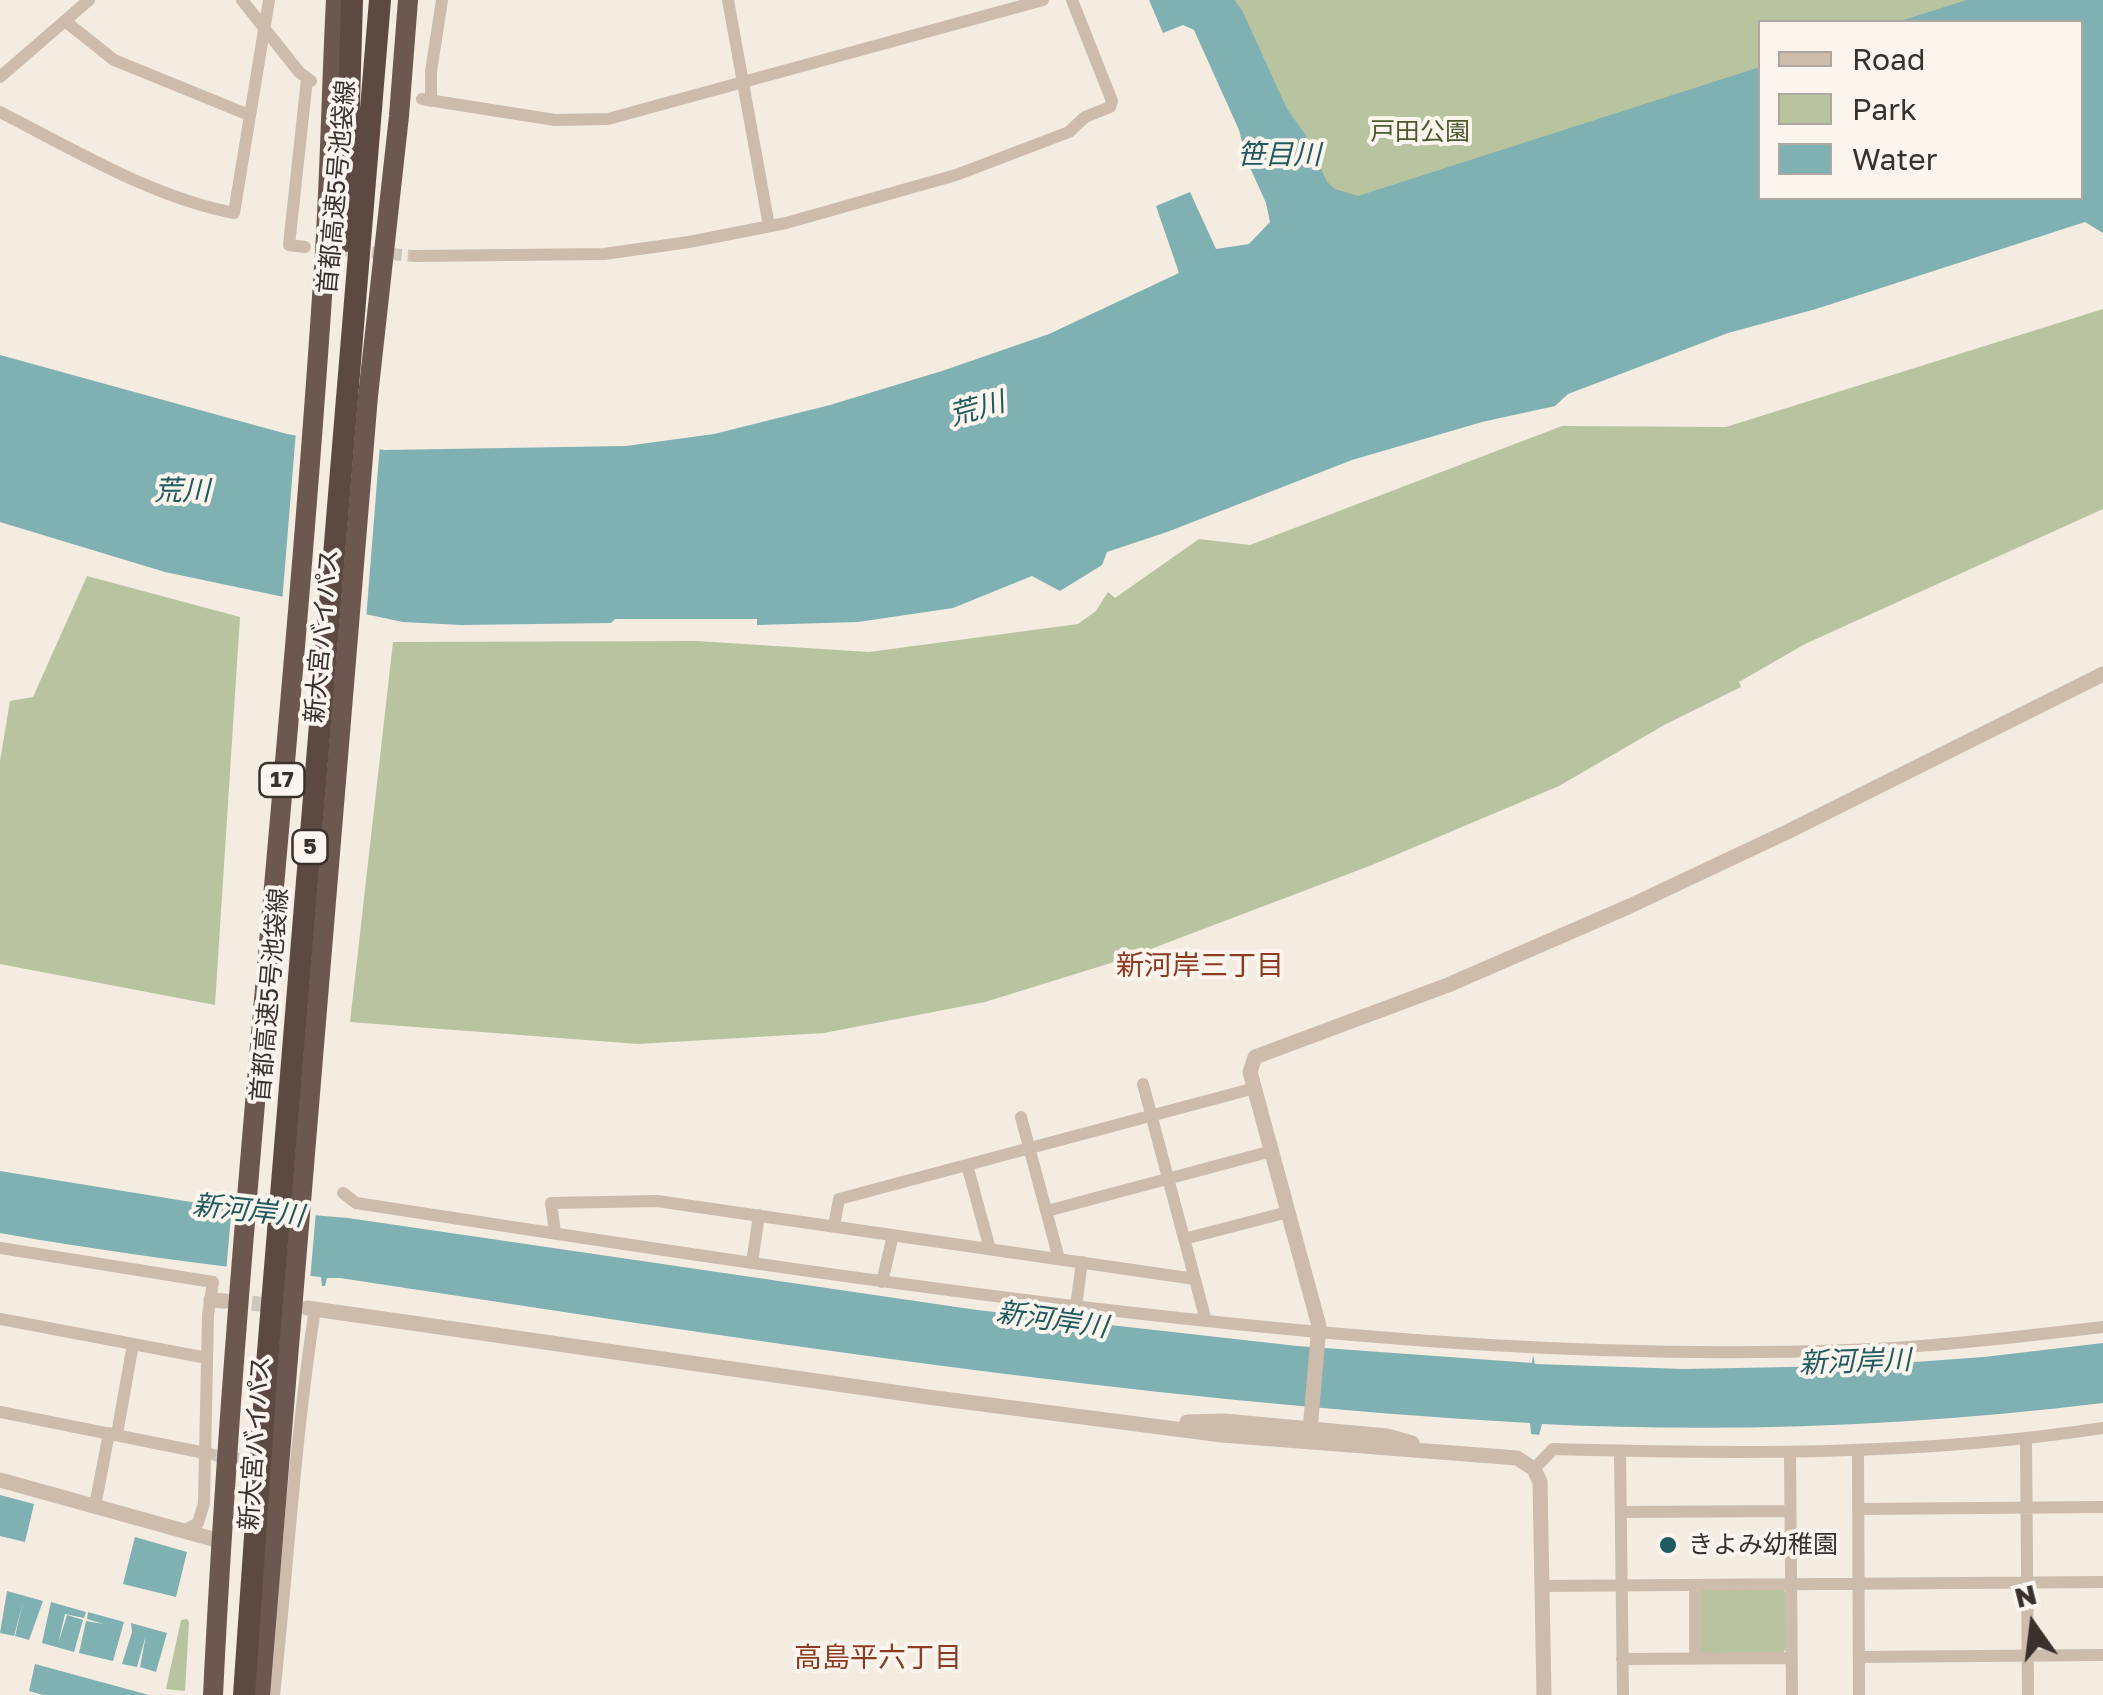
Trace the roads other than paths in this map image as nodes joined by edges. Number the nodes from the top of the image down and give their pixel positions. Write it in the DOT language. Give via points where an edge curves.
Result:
graph roads {
  1 [pos="88,0"];
  2 [pos="242,0"];
  3 [pos="268,0"];
  4 [pos="336,0"];
  5 [pos="352,0"];
  6 [pos="364,0"];
  7 [pos="380,0"];
  8 [pos="393,0"];
  9 [pos="408,0"];
  10 [pos="442,0"];
  11 [pos="728,0"];
  12 [pos="1042,0"];
  13 [pos="1072,0"];
  14 [pos="65,21"];
  15 [pos="262,26"];
  16 [pos="0,76"];
  17 [pos="743,83"];
  18 [pos="0,112"];
  19 [pos="249,115"];
  20 [pos="769,226"];
  21 [pos="353,241"];
  22 [pos="305,246"];
  23 [pos="416,256"];
  24 [pos="2103,674"];
  25 [pos="1142,1084"];
  26 [pos="1255,1088"];
  27 [pos="1151,1116"];
  28 [pos="1021,1117"];
  29 [pos="1030,1148"];
  30 [pos="1272,1151"];
  31 [pos="967,1165"];
  32 [pos="1167,1179"];
  33 [pos="343,1193"];
  34 [pos="1046,1211"];
  35 [pos="1288,1212"];
  36 [pos="759,1216"];
  37 [pos="834,1226"];
  38 [pos="555,1232"];
  39 [pos="892,1235"];
  40 [pos="1184,1240"];
  41 [pos="0,1248"];
  42 [pos="990,1249"];
  43 [pos="1059,1259"];
  44 [pos="1082,1262"];
  45 [pos="752,1264"];
  46 [pos="1195,1279"];
  47 [pos="882,1282"];
  48 [pos="305,1304"];
  49 [pos="1076,1306"];
  50 [pos="0,1319"];
  51 [pos="1206,1321"];
  52 [pos="2103,1327"];
  53 [pos="1319,1334"];
  54 [pos="133,1344"];
  55 [pos="207,1358"];
  56 [pos="0,1412"];
  57 [pos="1143,1424"];
  58 [pos="1310,1426"];
  59 [pos="2103,1428"];
  60 [pos="113,1434"];
  61 [pos="2026,1438"];
  62 [pos="1858,1450"];
  63 [pos="1620,1451"];
  64 [pos="1790,1452"];
  65 [pos="1452,1453"];
  66 [pos="210,1454"];
  67 [pos="1534,1469"];
  68 [pos="0,1480"];
  69 [pos="95,1506"];
  70 [pos="2026,1508"];
  71 [pos="2103,1508"];
  72 [pos="1858,1509"];
  73 [pos="1790,1511"];
  74 [pos="1620,1512"];
  75 [pos="184,1531"];
  76 [pos="220,1541"];
  77 [pos="2027,1582"];
  78 [pos="2103,1582"];
  79 [pos="1858,1583"];
  80 [pos="1791,1584"];
  81 [pos="1695,1585"];
  82 [pos="1542,1586"];
  83 [pos="1621,1586"];
  84 [pos="2103,1655"];
  85 [pos="2028,1656"];
  86 [pos="1859,1657"];
  87 [pos="1695,1658"];
  88 [pos="1792,1658"];
  89 [pos="1622,1660"];
  90 [pos="213,1695"];
  91 [pos="230,1695"];
  92 [pos="244,1695"];
  93 [pos="260,1695"];
  94 [pos="274,1695"];
  95 [pos="1544,1695"];
  96 [pos="1622,1695"];
  97 [pos="1792,1695"];
  98 [pos="1859,1695"];
  99 [pos="2028,1695"];
  1 -- 14 [label="street"];
  2 -- 15 [label="street"];
  3 -- 15 [label="street"];
  4 -- 76 [label="highway, 新大宮バイパス / 17" via="323,284"];
  5 -- 21 [label="highway, bridge"];
  6 -- 21 [label="highway, 首都高速5号池袋線 / 5, bridge"];
  7 -- 21 [label="highway, 首都高速5号池袋線 / 5, bridge"];
  8 -- 21 [label="highway, bridge" via="391,51"];
  9 -- 48 [label="highway, 新大宮バイパス / 17" via="375,326"];
  10 -- 17 [label="street" via="426,100 590,121"];
  11 -- 17 [label="street"];
  12 -- 17 [label="street"];
  13 -- 20 [label="street" via="1110,107 1085,116 1069,132 956,174"];
  14 -- 16 [label="street"];
  14 -- 19 [label="street" via="114,60"];
  15 -- 19 [label="street"];
  15 -- 22 [label="street" via="310,80 289,245"];
  17 -- 20 [label="street"];
  18 -- 19 [label="street" via="130,178 234,213"];
  20 -- 23 [label="street" via="604,254"];
  21 -- 91 [label="highway, 首都高速5号池袋線 / 5" via="254,1344"];
  21 -- 92 [label="highway, 首都高速5号池袋線 / 5, bridge"];
  24 -- 26 [label="street" via="1630,906 1448,985 1258,1055 1250,1067"];
  25 -- 27 [label="street"];
  26 -- 27 [label="street"];
  26 -- 30 [label="street"];
  27 -- 29 [label="street"];
  27 -- 32 [label="street"];
  28 -- 29 [label="street"];
  29 -- 31 [label="street"];
  29 -- 34 [label="street"];
  30 -- 32 [label="street"];
  30 -- 35 [label="street"];
  31 -- 37 [label="street" via="839,1198"];
  31 -- 42 [label="street"];
  32 -- 34 [label="street"];
  32 -- 40 [label="street"];
  33 -- 38 [label="street" via="356,1203"];
  34 -- 43 [label="street"];
  35 -- 40 [label="street"];
  35 -- 53 [label="street"];
  36 -- 37 [label="street"];
  36 -- 38 [label="street" via="658,1201 551,1203"];
  36 -- 45 [label="street"];
  37 -- 39 [label="street"];
  38 -- 45 [label="street"];
  39 -- 42 [label="street"];
  39 -- 47 [label="street"];
  40 -- 46 [label="street"];
  41 -- 55 [label="street" via="213,1282 218,1300"];
  42 -- 43 [label="street"];
  43 -- 44 [label="street"];
  44 -- 46 [label="street"];
  44 -- 49 [label="street"];
  45 -- 47 [label="street"];
  46 -- 51 [label="street"];
  47 -- 49 [label="street"];
  48 -- 57 [label="street"];
  48 -- 93 [label="highway, 新大宮バイパス / 17"];
  48 -- 94 [label="street"];
  49 -- 51 [label="street"];
  50 -- 54 [label="street"];
  51 -- 53 [label="street"];
  52 -- 53 [label="street" via="1928,1346 1695,1353"];
  53 -- 58 [label="street"];
  54 -- 55 [label="street"];
  54 -- 60 [label="street"];
  55 -- 66 [label="street"];
  56 -- 60 [label="street"];
  57 -- 58 [label="street"];
  57 -- 65 [label="street"];
  58 -- 65 [label="street"];
  59 -- 61 [label="street"];
  60 -- 66 [label="street"];
  60 -- 69 [label="street"];
  61 -- 62 [label="street"];
  61 -- 70 [label="street"];
  62 -- 64 [label="street"];
  62 -- 72 [label="street"];
  63 -- 64 [label="street"];
  63 -- 67 [label="street" via="1553,1449"];
  63 -- 74 [label="street"];
  64 -- 73 [label="street"];
  65 -- 67 [label="street" via="1510,1456"];
  66 -- 75 [label="street" via="204,1507 198,1523"];
  67 -- 82 [label="street" via="1541,1490"];
  68 -- 69 [label="street"];
  69 -- 75 [label="street"];
  70 -- 71 [label="street"];
  70 -- 72 [label="street"];
  70 -- 77 [label="street"];
  72 -- 79 [label="street"];
  73 -- 74 [label="street"];
  73 -- 80 [label="street"];
  74 -- 83 [label="street"];
  75 -- 76 [label="street"];
  76 -- 90 [label="highway, 新大宮バイパス / 17"];
  77 -- 78 [label="street"];
  77 -- 79 [label="street"];
  77 -- 85 [label="street"];
  79 -- 80 [label="street"];
  79 -- 86 [label="street"];
  80 -- 81 [label="street"];
  80 -- 88 [label="street"];
  81 -- 83 [label="street"];
  81 -- 87 [label="street"];
  82 -- 83 [label="street"];
  82 -- 95 [label="street"];
  83 -- 89 [label="street"];
  84 -- 85 [label="street"];
  85 -- 86 [label="street"];
  85 -- 99 [label="street"];
  86 -- 98 [label="street"];
  87 -- 88 [label="street"];
  87 -- 89 [label="street"];
  88 -- 97 [label="street"];
  89 -- 96 [label="street"];
}
